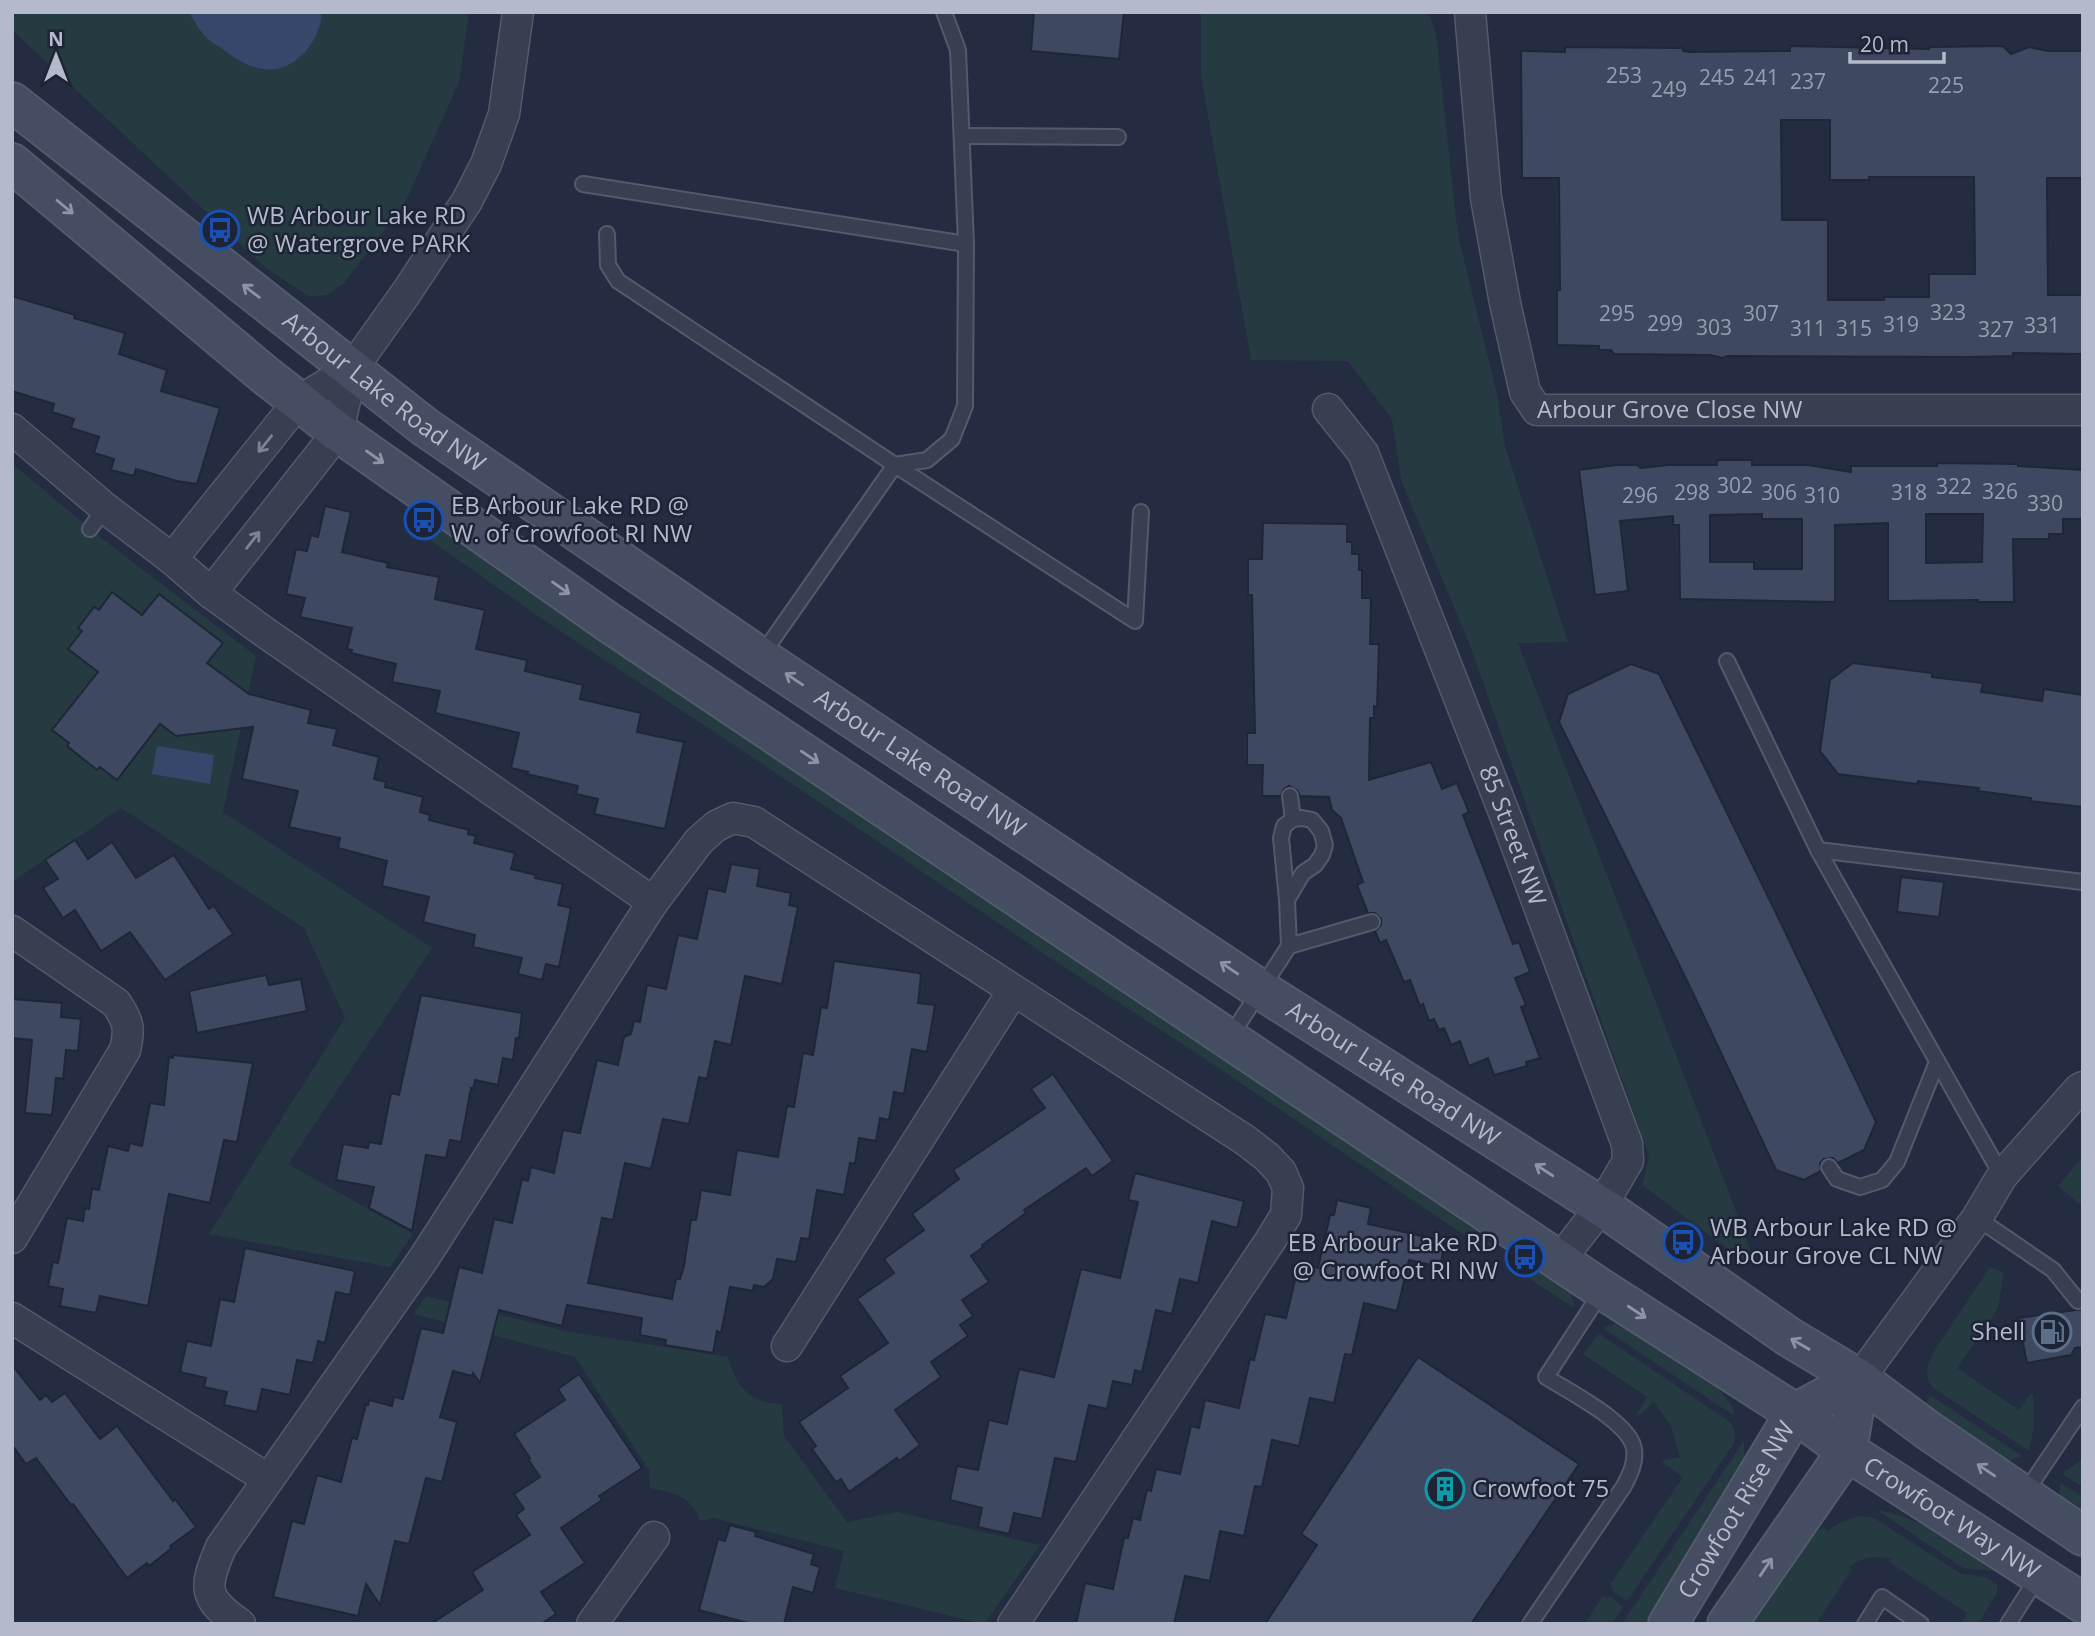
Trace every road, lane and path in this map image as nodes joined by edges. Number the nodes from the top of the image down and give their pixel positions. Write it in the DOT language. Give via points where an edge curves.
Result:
graph roads {
  1 [pos="518,12"];
  2 [pos="944,12"];
  3 [pos="1470,12"];
  4 [pos="12,102"];
  5 [pos="962,136"];
  6 [pos="1118,137"];
  7 [pos="12,163"];
  8 [pos="583,184"];
  9 [pos="607,234"];
  10 [pos="966,244"];
  11 [pos="352,369"];
  12 [pos="299,401"];
  13 [pos="1328,409"];
  14 [pos="2083,410"];
  15 [pos="12,429"];
  16 [pos="338,432"];
  17 [pos="895,465"];
  18 [pos="1141,512"];
  19 [pos="173,559"];
  20 [pos="211,593"];
  21 [pos="760,657"];
  22 [pos="1727,660"];
  23 [pos="1290,796"];
  24 [pos="1293,819"];
  25 [pos="1818,850"];
  26 [pos="2083,882"];
  27 [pos="1287,900"];
  28 [pos="653,902"];
  29 [pos="1372,922"];
  30 [pos="12,931"];
  31 [pos="1289,946"];
  32 [pos="1261,990"];
  33 [pos="1013,991"];
  34 [pos="1229,1039"];
  35 [pos="1937,1062"];
  36 [pos="2083,1087"];
  37 [pos="1829,1167"];
  38 [pos="2002,1176"];
  39 [pos="1601,1207"];
  40 [pos="1977,1218"];
  41 [pos="12,1238"];
  42 [pos="1559,1261"];
  43 [pos="1603,1290"];
  44 [pos="2078,1301"];
  45 [pos="12,1318"];
  46 [pos="787,1346"];
  47 [pos="1859,1380"];
  48 [pos="2083,1407"];
  49 [pos="1821,1432"];
  50 [pos="268,1479"];
  51 [pos="2023,1496"];
  52 [pos="2083,1536"];
  53 [pos="654,1537"];
  54 [pos="2039,1575"];
  55 [pos="2083,1603"];
  56 [pos="240,1624"];
  57 [pos="592,1624"];
  58 [pos="1013,1624"];
  59 [pos="1530,1624"];
  60 [pos="1668,1624"];
  61 [pos="1727,1624"];
  62 [pos="1865,1624"];
  63 [pos="1921,1624"];
  64 [pos="2008,1624"];
  1 -- 11 [label="street" via="504,114 486,164 407,293"];
  2 -- 5 [label="lane" via="958,50"];
  3 -- 14 [label="street, Arbour Grove Close NW" via="1486,198 1525,392 1537,410"];
  11 -- 4 [label="street, Arbour Lake Road NW, one-way"];
  5 -- 6 [label="lane"];
  5 -- 10 [label="lane"];
  7 -- 12 [label="street, one-way"];
  8 -- 10 [label="lane"];
  9 -- 17 [label="lane" via="608,265 618,281"];
  10 -- 17 [label="lane" via="965,406 951,439 927,460"];
  11 -- 12 [label="street"];
  11 -- 16 [label="street"];
  11 -- 21 [label="street, Arbour Lake Road NW" via="425,427"];
  12 -- 16 [label="street"];
  12 -- 19 [label="street, one-way"];
  13 -- 39 [label="street, 85 Street NW" via="1363,453 1507,820 1627,1144 1628,1161"];
  15 -- 19 [label="street" via="98,518"];
  20 -- 16 [label="street, one-way"];
  16 -- 34 [label="street, one-way" via="608,622"];
  17 -- 18 [label="lane" via="1135,621"];
  17 -- 21 [label="lane"];
  19 -- 20 [label="street"];
  20 -- 28 [label="street"];
  32 -- 21 [label="street, Arbour Lake Road NW, one-way"];
  22 -- 25 [label="lane"];
  23 -- 24 [label="lane"];
  24 -- 27 [label="lane" via="1284,826 1281,838"];
  24 -- 27 [label="lane" via="1312,820 1325,845"];
  25 -- 26 [label="lane"];
  25 -- 35 [label="lane"];
  27 -- 31 [label="lane"];
  28 -- 33 [label="street" via="699,841 716,826 733,818 754,822"];
  28 -- 50 [label="street" via="424,1258"];
  29 -- 31 [label="lane"];
  30 -- 41 [label="street" via="116,1003 129,1032 125,1050"];
  31 -- 32 [label="lane"];
  32 -- 34 [label="lane"];
  39 -- 32 [label="street, Arbour Lake Road NW, one-way"];
  33 -- 46 [label="street"];
  33 -- 58 [label="street" via="1245,1140 1281,1172 1288,1188 1286,1215 1270,1241"];
  34 -- 42 [label="street"];
  35 -- 37 [label="lane" via="1897,1162 1882,1180 1860,1188 1837,1179"];
  35 -- 38 [label="lane"];
  36 -- 38 [label="street"];
  38 -- 40 [label="street"];
  39 -- 42 [label="street, 85 Street NW"];
  47 -- 39 [label="street, Arbour Lake Road NW, one-way"];
  40 -- 44 [label="lane" via="2053,1270"];
  40 -- 47 [label="street"];
  42 -- 43 [label="street"];
  43 -- 49 [label="street, one-way"];
  43 -- 59 [label="lane" via="1546,1377 1619,1424 1632,1441 1634,1465"];
  45 -- 50 [label="street"];
  47 -- 49 [label="street, Crowfoot Rise NW"];
  47 -- 49 [label="street, Crowfoot Rise NW"];
  51 -- 47 [label="street, one-way"];
  48 -- 51 [label="lane"];
  49 -- 54 [label="street, Crowfoot Way NW"];
  49 -- 60 [label="street, Crowfoot Rise NW"];
  61 -- 49 [label="street, Crowfoot Rise NW, one-way"];
  50 -- 56 [label="street" via="221,1547 209,1576 211,1598"];
  51 -- 52 [label="street"];
  53 -- 57 [label="street"];
  54 -- 55 [label="street, Crowfoot Way NW"];
  54 -- 64 [label="lane"];
  62 -- 63 [label="lane" via="1882,1597"];
}
